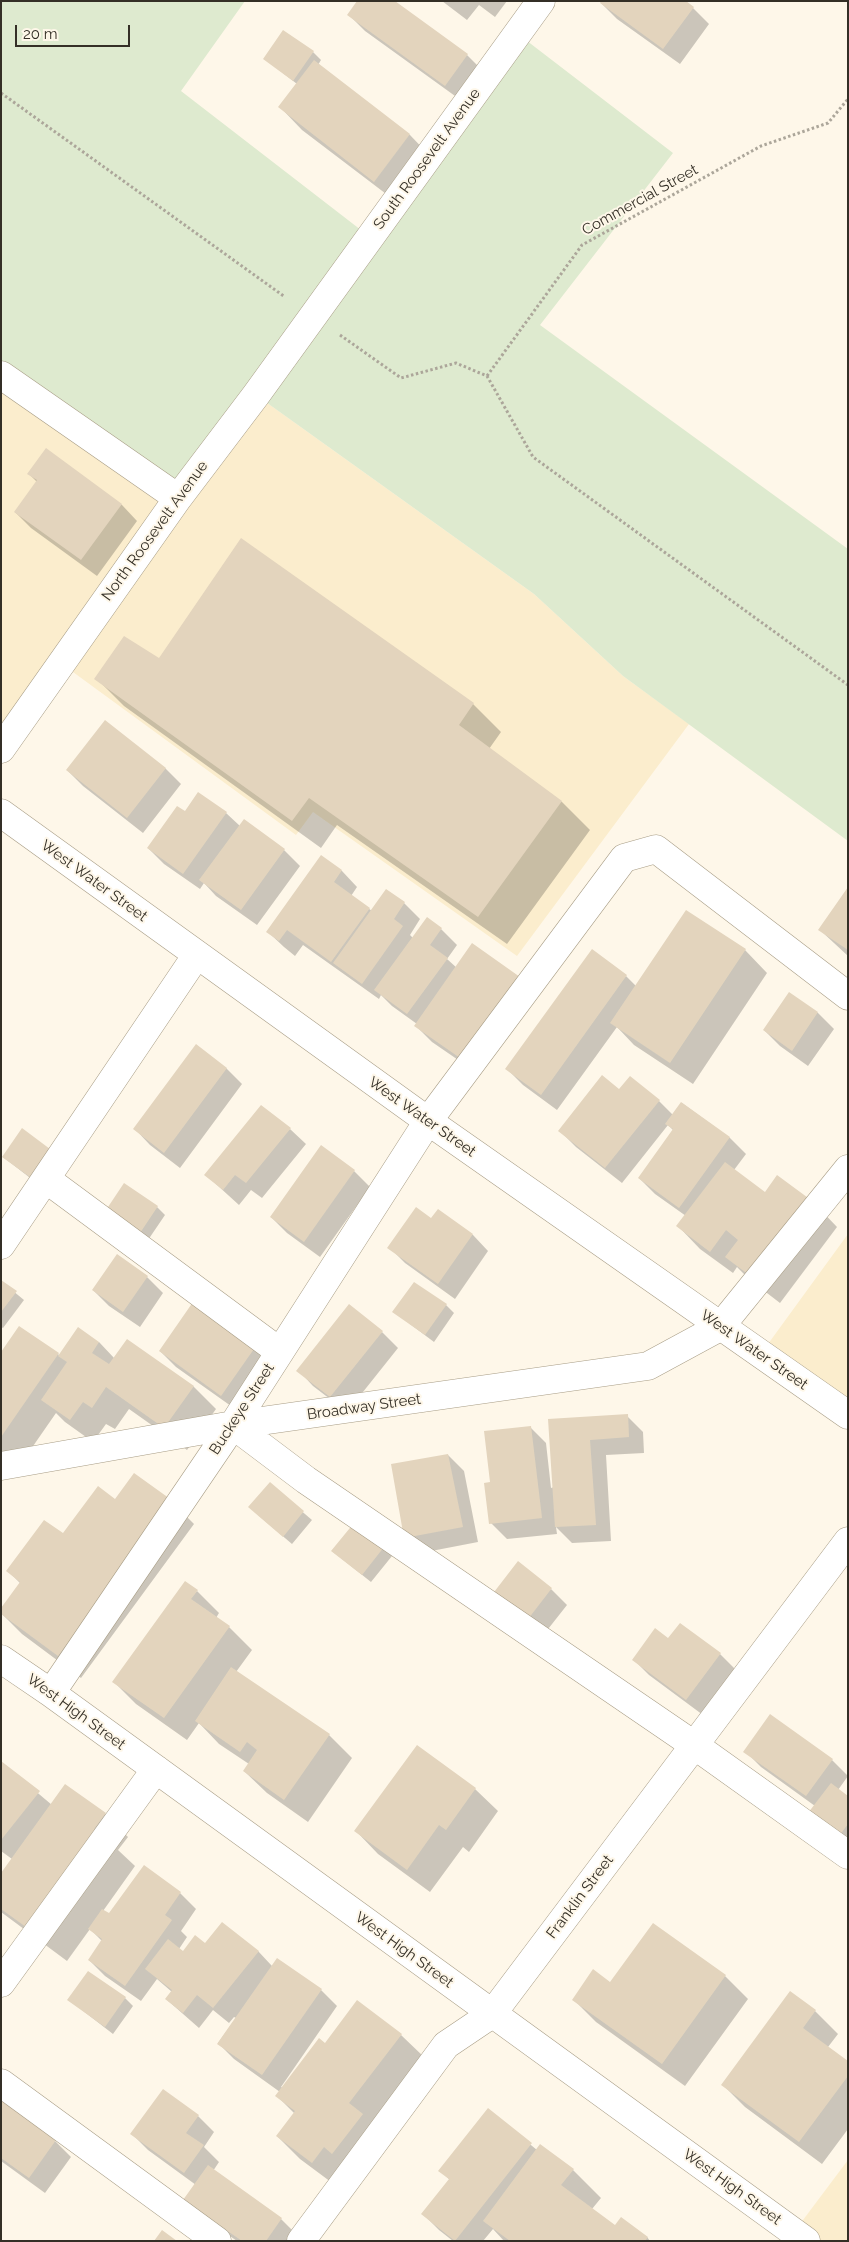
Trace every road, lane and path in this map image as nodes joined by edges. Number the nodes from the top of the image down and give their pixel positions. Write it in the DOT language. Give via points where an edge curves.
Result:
graph roads {
  1 [pos="541,1"];
  2 [pos="1,92"];
  3 [pos="848,99"];
  4 [pos="313,316"];
  5 [pos="1,375"];
  6 [pos="487,376"];
  7 [pos="178,498"];
  8 [pos="848,685"];
  9 [pos="1,749"];
  10 [pos="1,813"];
  11 [pos="196,956"];
  12 [pos="848,996"];
  13 [pos="428,1122"];
  14 [pos="848,1169"];
  15 [pos="46,1179"];
  16 [pos="1,1245"];
  17 [pos="720,1327"];
  18 [pos="280,1352"];
  19 [pos="848,1415"];
  20 [pos="233,1425"];
  21 [pos="1,1466"];
  22 [pos="848,1541"];
  23 [pos="1,1659"];
  24 [pos="51,1693"];
  25 [pos="694,1745"];
  26 [pos="156,1769"];
  27 [pos="848,1855"];
  28 [pos="1,1983"];
  29 [pos="492,2014"];
  30 [pos="1,2083"];
  31 [pos="217,2241"];
  32 [pos="301,2241"];
  33 [pos="806,2241"];
  1 -- 4 [label="street, South Roosevelt Avenue"];
  2 -- 4 [label="path"];
  3 -- 6 [label="path, Commercial Street" via="828,123 761,146 582,245"];
  4 -- 6 [label="path" via="401,378 456,364"];
  4 -- 7 [label="street, North Roosevelt Avenue"];
  5 -- 7 [label="street"];
  6 -- 8 [label="path" via="533,457"];
  7 -- 9 [label="street, North Roosevelt Avenue"];
  10 -- 11 [label="street, West Water Street"];
  11 -- 13 [label="street, West Water Street"];
  11 -- 15 [label="street"];
  12 -- 13 [label="street, Buckeye Street" via="656,849 624,858"];
  13 -- 17 [label="street, West Water Street"];
  13 -- 18 [label="street, Buckeye Street"];
  14 -- 17 [label="street"];
  15 -- 16 [label="street"];
  15 -- 18 [label="street"];
  17 -- 19 [label="street, West Water Street"];
  17 -- 20 [label="street, Broadway Street" via="648,1366"];
  18 -- 20 [label="street, Buckeye Street"];
  20 -- 21 [label="street, Broadway Street"];
  20 -- 24 [label="street, Buckeye Street"];
  20 -- 25 [label="street" via="306,1480"];
  22 -- 25 [label="street, Franklin Street"];
  23 -- 24 [label="street, West High Street"];
  24 -- 26 [label="street, West High Street"];
  25 -- 27 [label="street"];
  25 -- 29 [label="street, Franklin Street"];
  26 -- 28 [label="street"];
  26 -- 29 [label="street, West High Street"];
  29 -- 32 [label="street, Franklin Street" via="446,2045"];
  29 -- 33 [label="street, West High Street"];
  30 -- 31 [label="street"];
}
